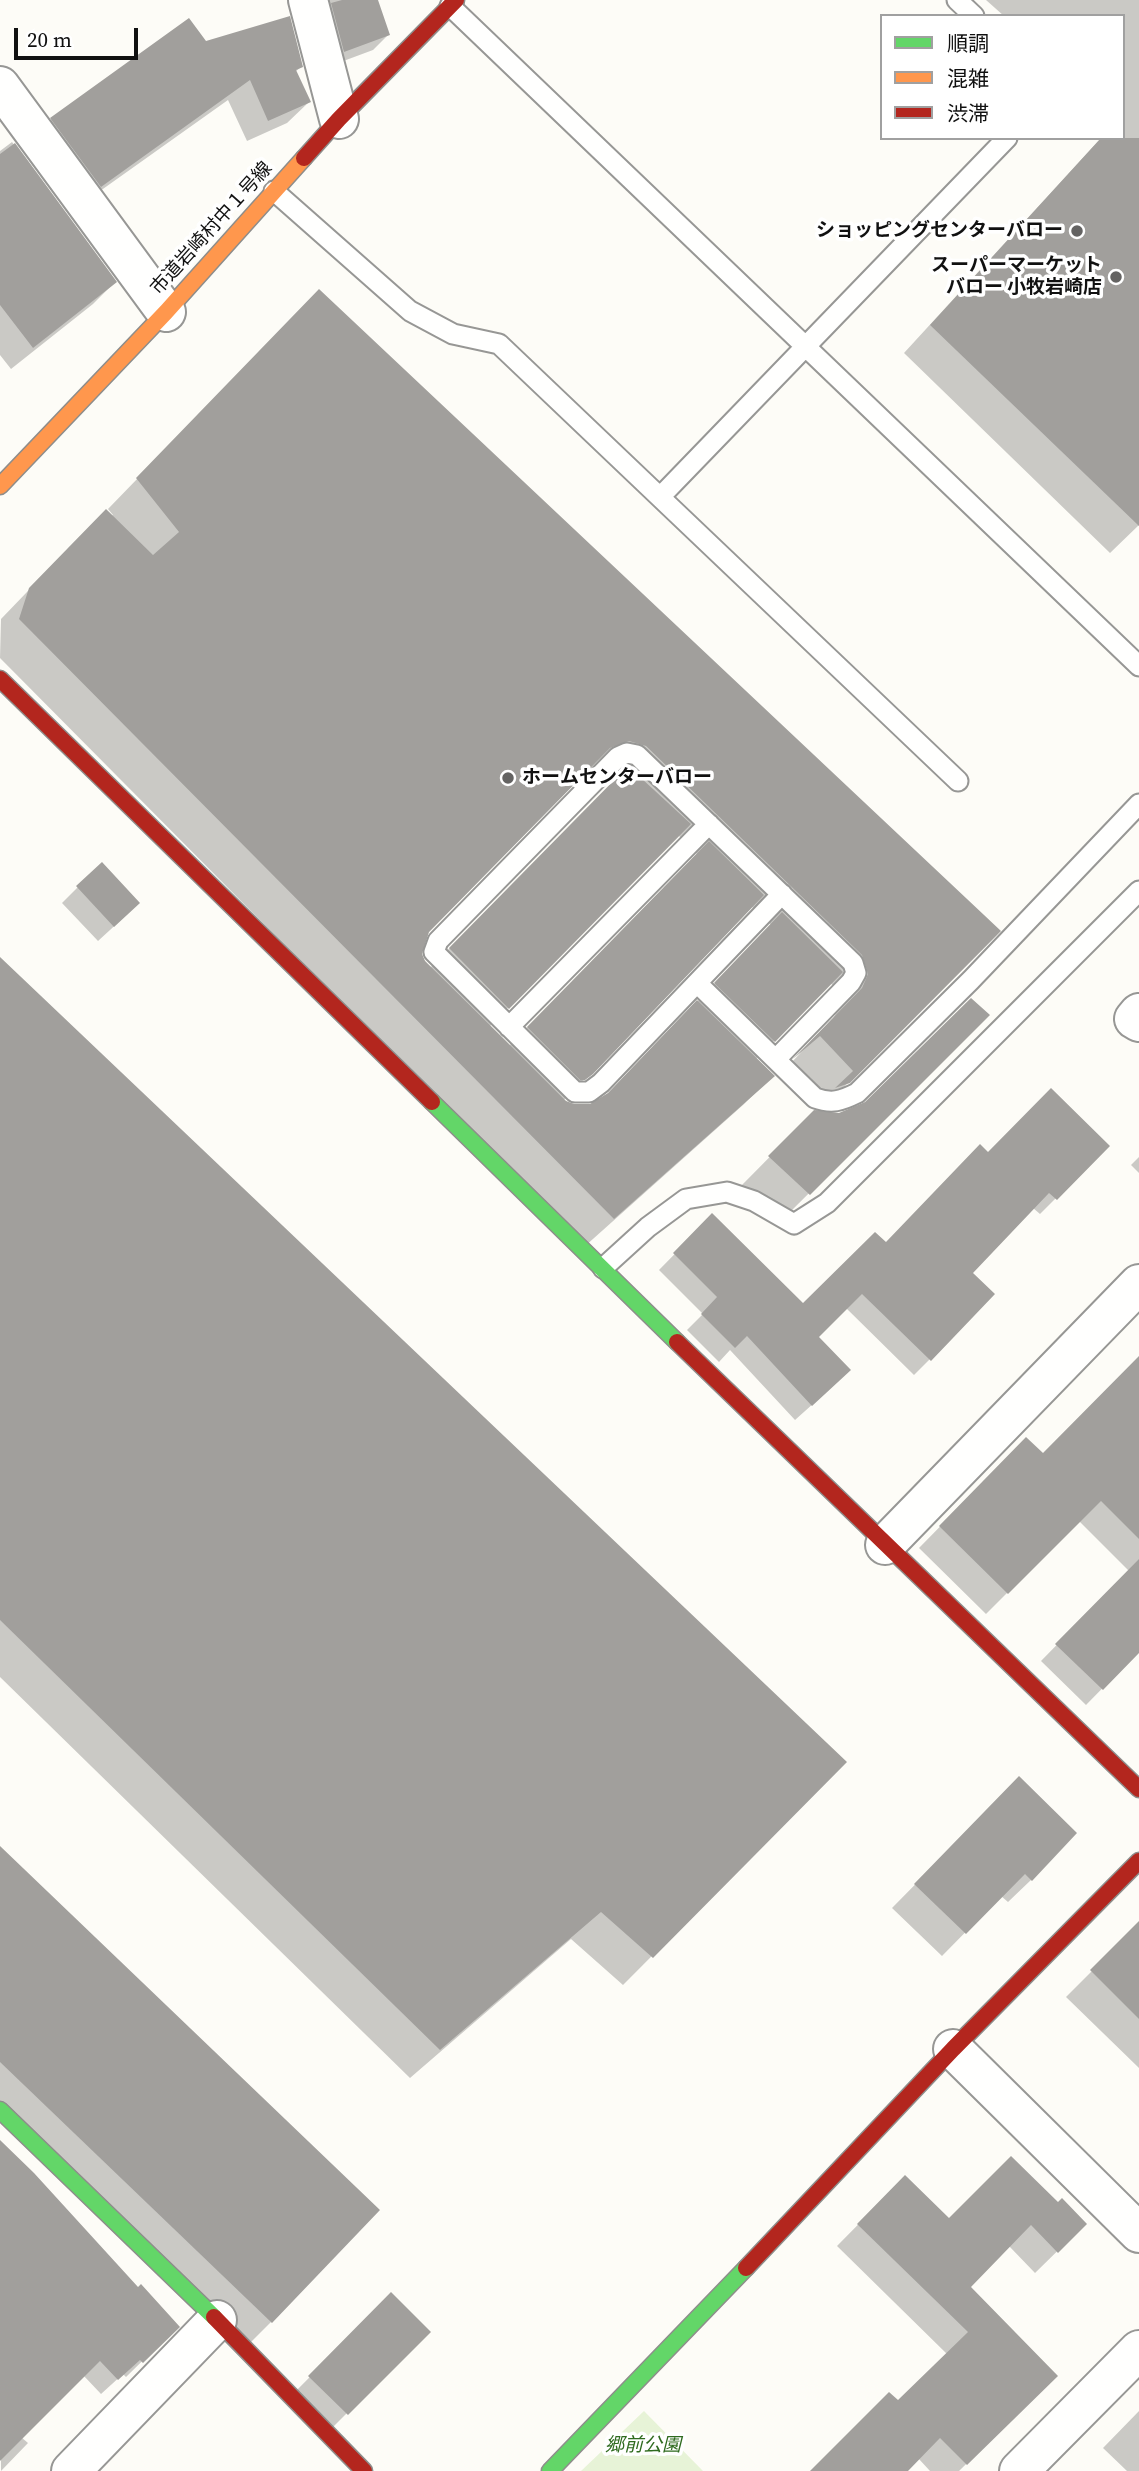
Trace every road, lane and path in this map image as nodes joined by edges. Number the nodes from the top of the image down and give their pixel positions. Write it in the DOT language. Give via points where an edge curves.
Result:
graph roads {
  1 [pos="308,0"];
  2 [pos="957,0"];
  3 [pos="453,3"];
  4 [pos="972,14"];
  5 [pos="0,86"];
  6 [pos="339,119"];
  7 [pos="1005,140"];
  8 [pos="275,191"];
  9 [pos="166,312"];
  10 [pos="807,347"];
  11 [pos="0,486"];
  12 [pos="661,496"];
  13 [pos="1139,666"];
  14 [pos="0,679"];
  15 [pos="958,781"];
  16 [pos="1139,804"];
  17 [pos="709,824"];
  18 [pos="1139,891"];
  19 [pos="782,894"];
  20 [pos="697,983"];
  21 [pos="1139,1013"];
  22 [pos="1139,1022"];
  23 [pos="509,1027"];
  24 [pos="776,1059"];
  25 [pos="603,1268"];
  26 [pos="1133,1304"];
  27 [pos="885,1545"];
  28 [pos="1139,1789"];
  29 [pos="1139,1861"];
  30 [pos="953,2049"];
  31 [pos="0,2110"];
  32 [pos="1139,2232"];
  33 [pos="217,2320"];
  34 [pos="1139,2350"];
  35 [pos="71,2471"];
  36 [pos="364,2471"];
  37 [pos="550,2471"];
  38 [pos="1019,2471"];
  1 -- 6 [label="street"];
  2 -- 4 [label="lane"];
  3 -- 6 [label="street, 市道岩崎村中１号線"];
  3 -- 10 [label="lane"];
  5 -- 9 [label="street"];
  6 -- 8 [label="street, 市道岩崎村中１号線"];
  7 -- 10 [label="lane"];
  8 -- 9 [label="street, 市道岩崎村中１号線"];
  8 -- 12 [label="lane" via="410,311 453,334 499,344"];
  9 -- 11 [label="street, 市道岩崎村中１号線"];
  10 -- 12 [label="lane"];
  10 -- 13 [label="lane"];
  12 -- 15 [label="lane"];
  14 -- 25 [label="street"];
  16 -- 24 [label="lane" via="857,1093 840,1101 815,1098"];
  17 -- 19 [label="lane"];
  17 -- 23 [label="lane"];
  17 -- 23 [label="lane" via="637,755 628,753 609,766 438,941 434,952"];
  18 -- 25 [label="lane" via="827,1203 794,1224 754,1201 727,1192 686,1199"];
  19 -- 20 [label="lane"];
  19 -- 24 [label="lane" via="853,962 856,974"];
  20 -- 23 [label="lane" via="589,1091 575,1092"];
  20 -- 24 [label="lane"];
  21 -- 22 [label="street" via="1134,1018"];
  25 -- 27 [label="street"];
  26 -- 27 [label="street"];
  27 -- 28 [label="street"];
  29 -- 30 [label="street"];
  30 -- 32 [label="street"];
  30 -- 37 [label="street"];
  31 -- 33 [label="street"];
  33 -- 35 [label="street"];
  33 -- 36 [label="street"];
  34 -- 38 [label="street"];
}
